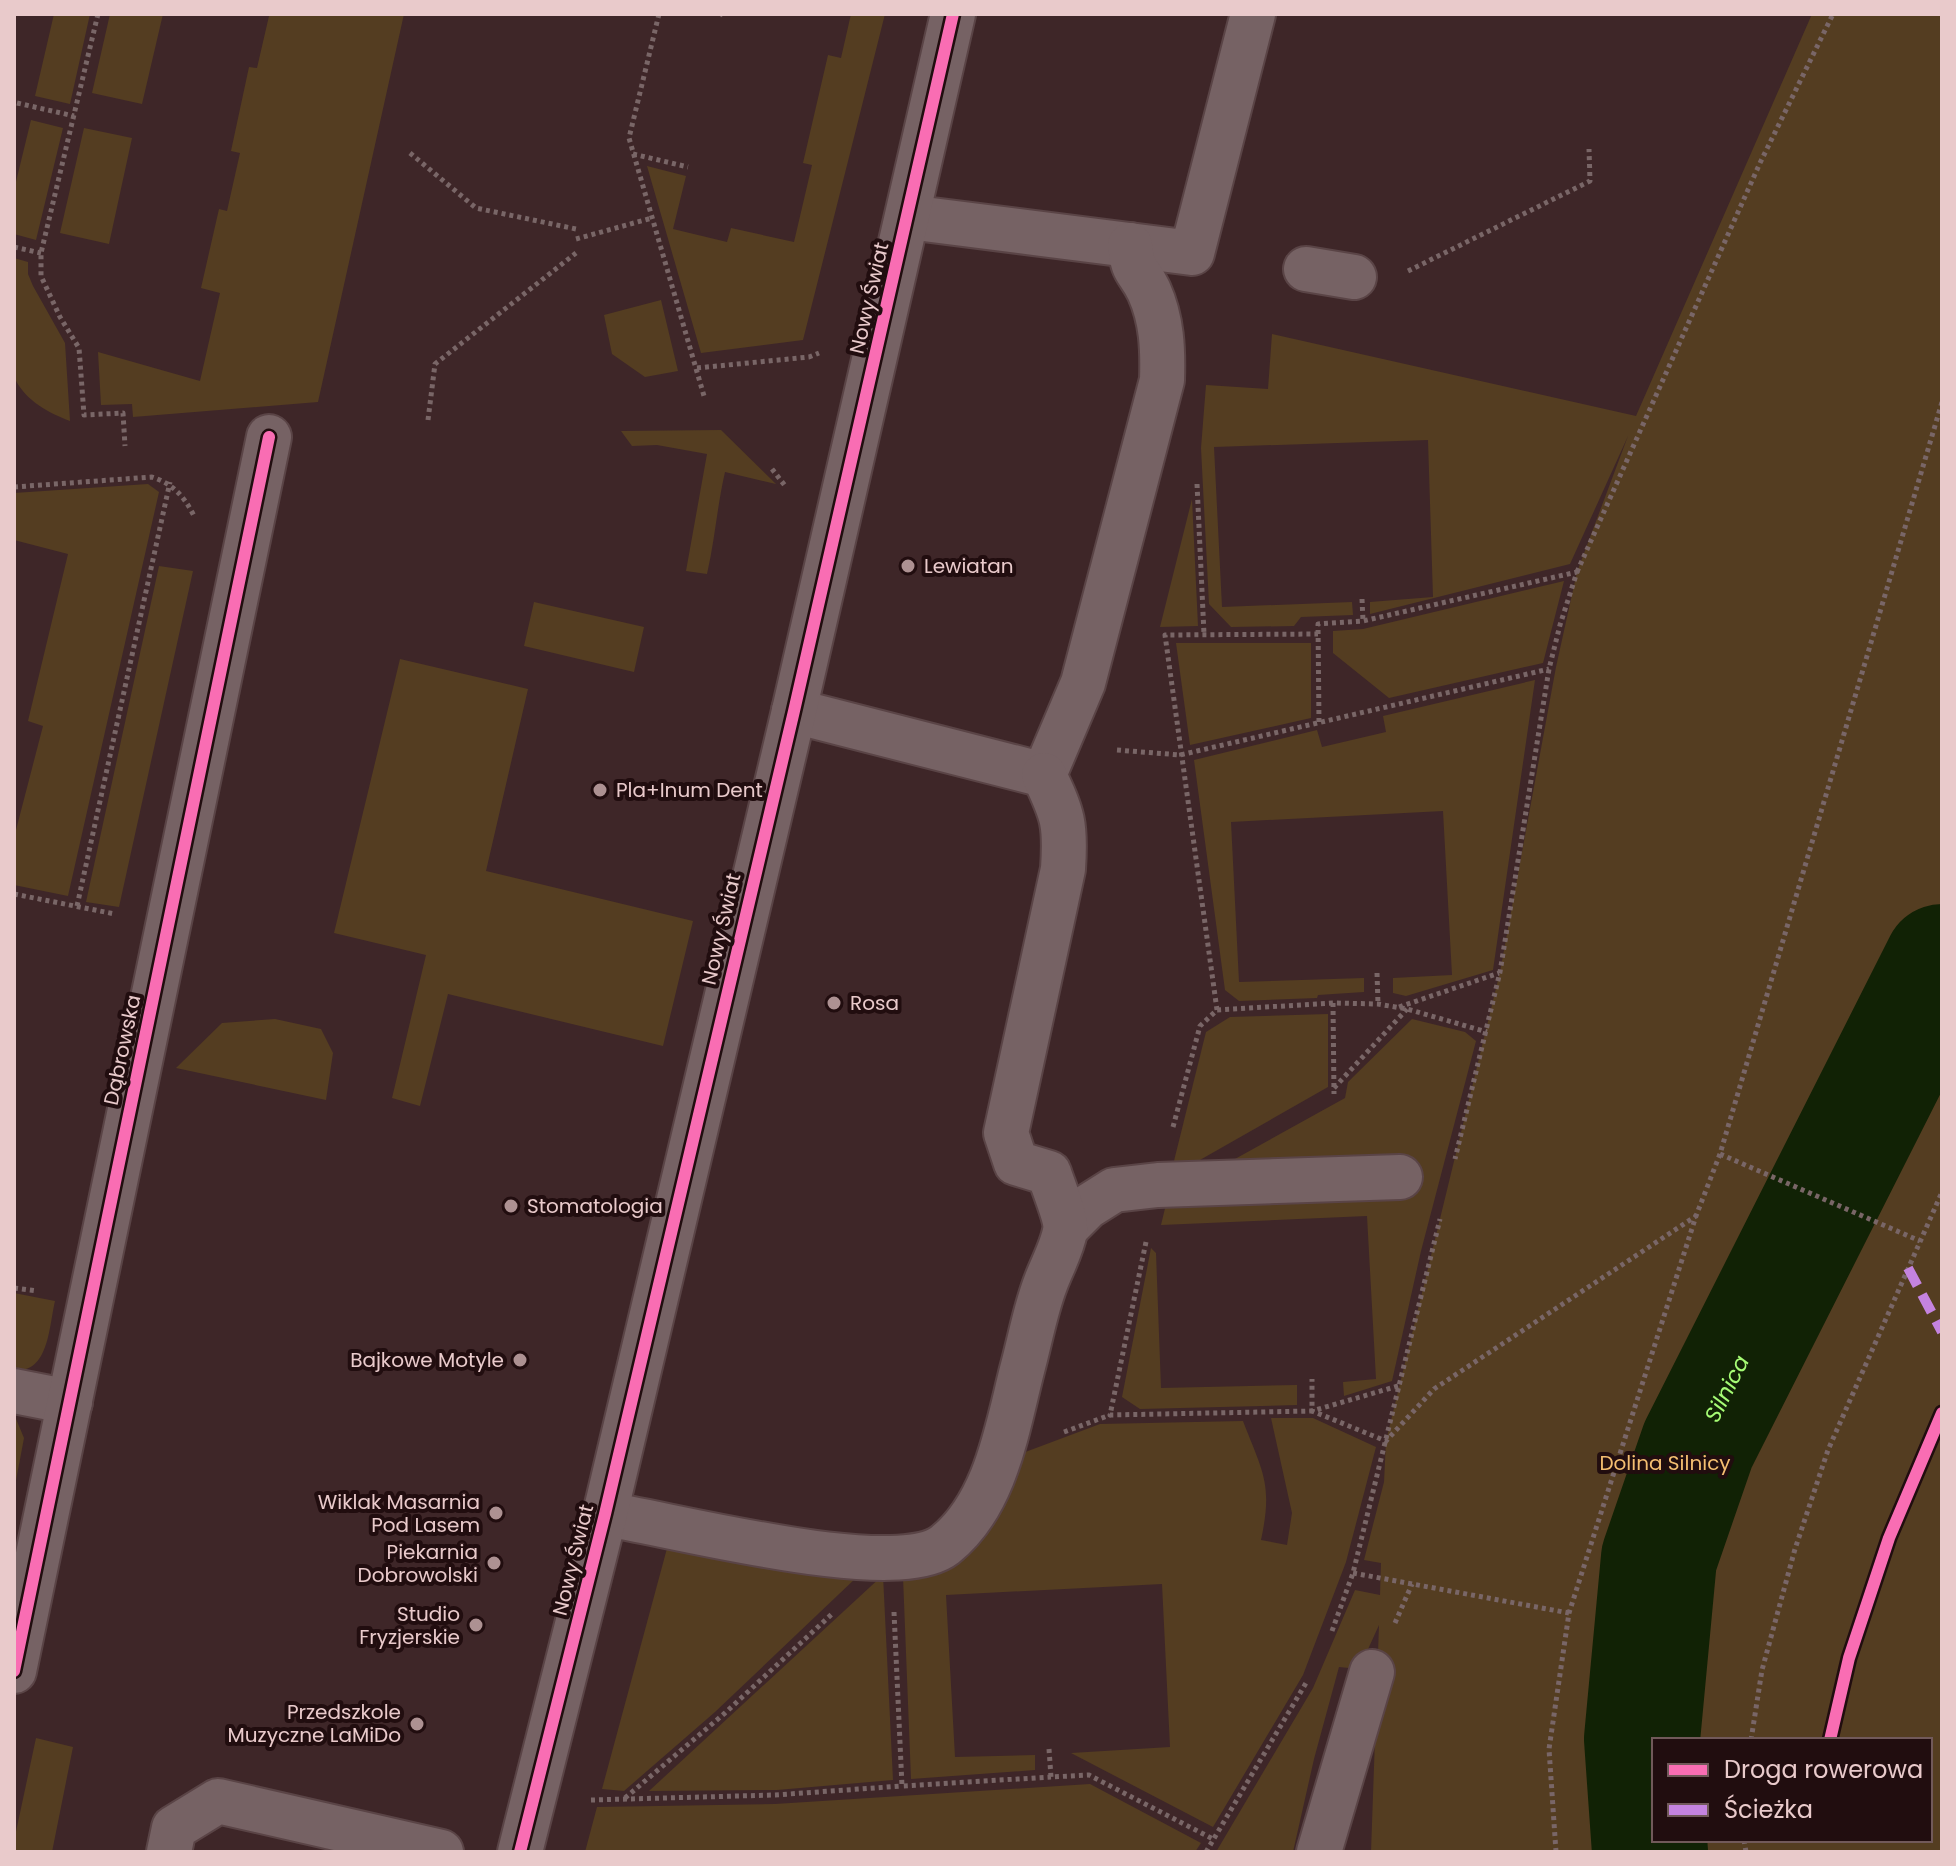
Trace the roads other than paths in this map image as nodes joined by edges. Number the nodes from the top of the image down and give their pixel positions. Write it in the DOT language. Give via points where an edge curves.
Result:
graph roads {
  1 [pos="953,14"];
  2 [pos="1253,14"];
  3 [pos="908,217"];
  4 [pos="1130,245"];
  5 [pos="1306,269"];
  6 [pos="1354,277"];
  7 [pos="269,437"];
  8 [pos="794,711"];
  9 [pos="1044,775"];
  10 [pos="1400,1177"];
  11 [pos="1066,1228"];
  12 [pos="14,1391"];
  13 [pos="70,1402"];
  14 [pos="605,1514"];
  15 [pos="21,1602"];
  16 [pos="14,1671"];
  17 [pos="1372,1672"];
  18 [pos="169,1852"];
  19 [pos="441,1852"];
  20 [pos="520,1852"];
  21 [pos="1319,1852"];
  1 -- 3 [label="street, Nowy Świat"];
  2 -- 4 [label="street" via="1192,253"];
  3 -- 4 [label="street"];
  3 -- 8 [label="street, Nowy Świat"];
  4 -- 9 [label="street" via="1132,267 1148,290 1163,338 1162,380 1083,683"];
  5 -- 6 [label="street"];
  7 -- 13 [label="street, Dąbrowska"];
  8 -- 9 [label="street"];
  8 -- 14 [label="street, Nowy Świat"];
  9 -- 11 [label="street" via="1061,811 1063,869 1006,1133 1016,1163 1049,1173"];
  10 -- 11 [label="street" via="1114,1190"];
  11 -- 14 [label="street" via="1044,1285 1008,1428 986,1491 945,1545 926,1555 892,1558 815,1555"];
  12 -- 13 [label="street"];
  13 -- 15 [label="street, Dąbrowska"];
  14 -- 20 [label="street, Nowy Świat"];
  15 -- 16 [label="street, Dąbrowska"];
  17 -- 21 [label="street"];
  18 -- 19 [label="street" via="174,1828 218,1801"];
}
